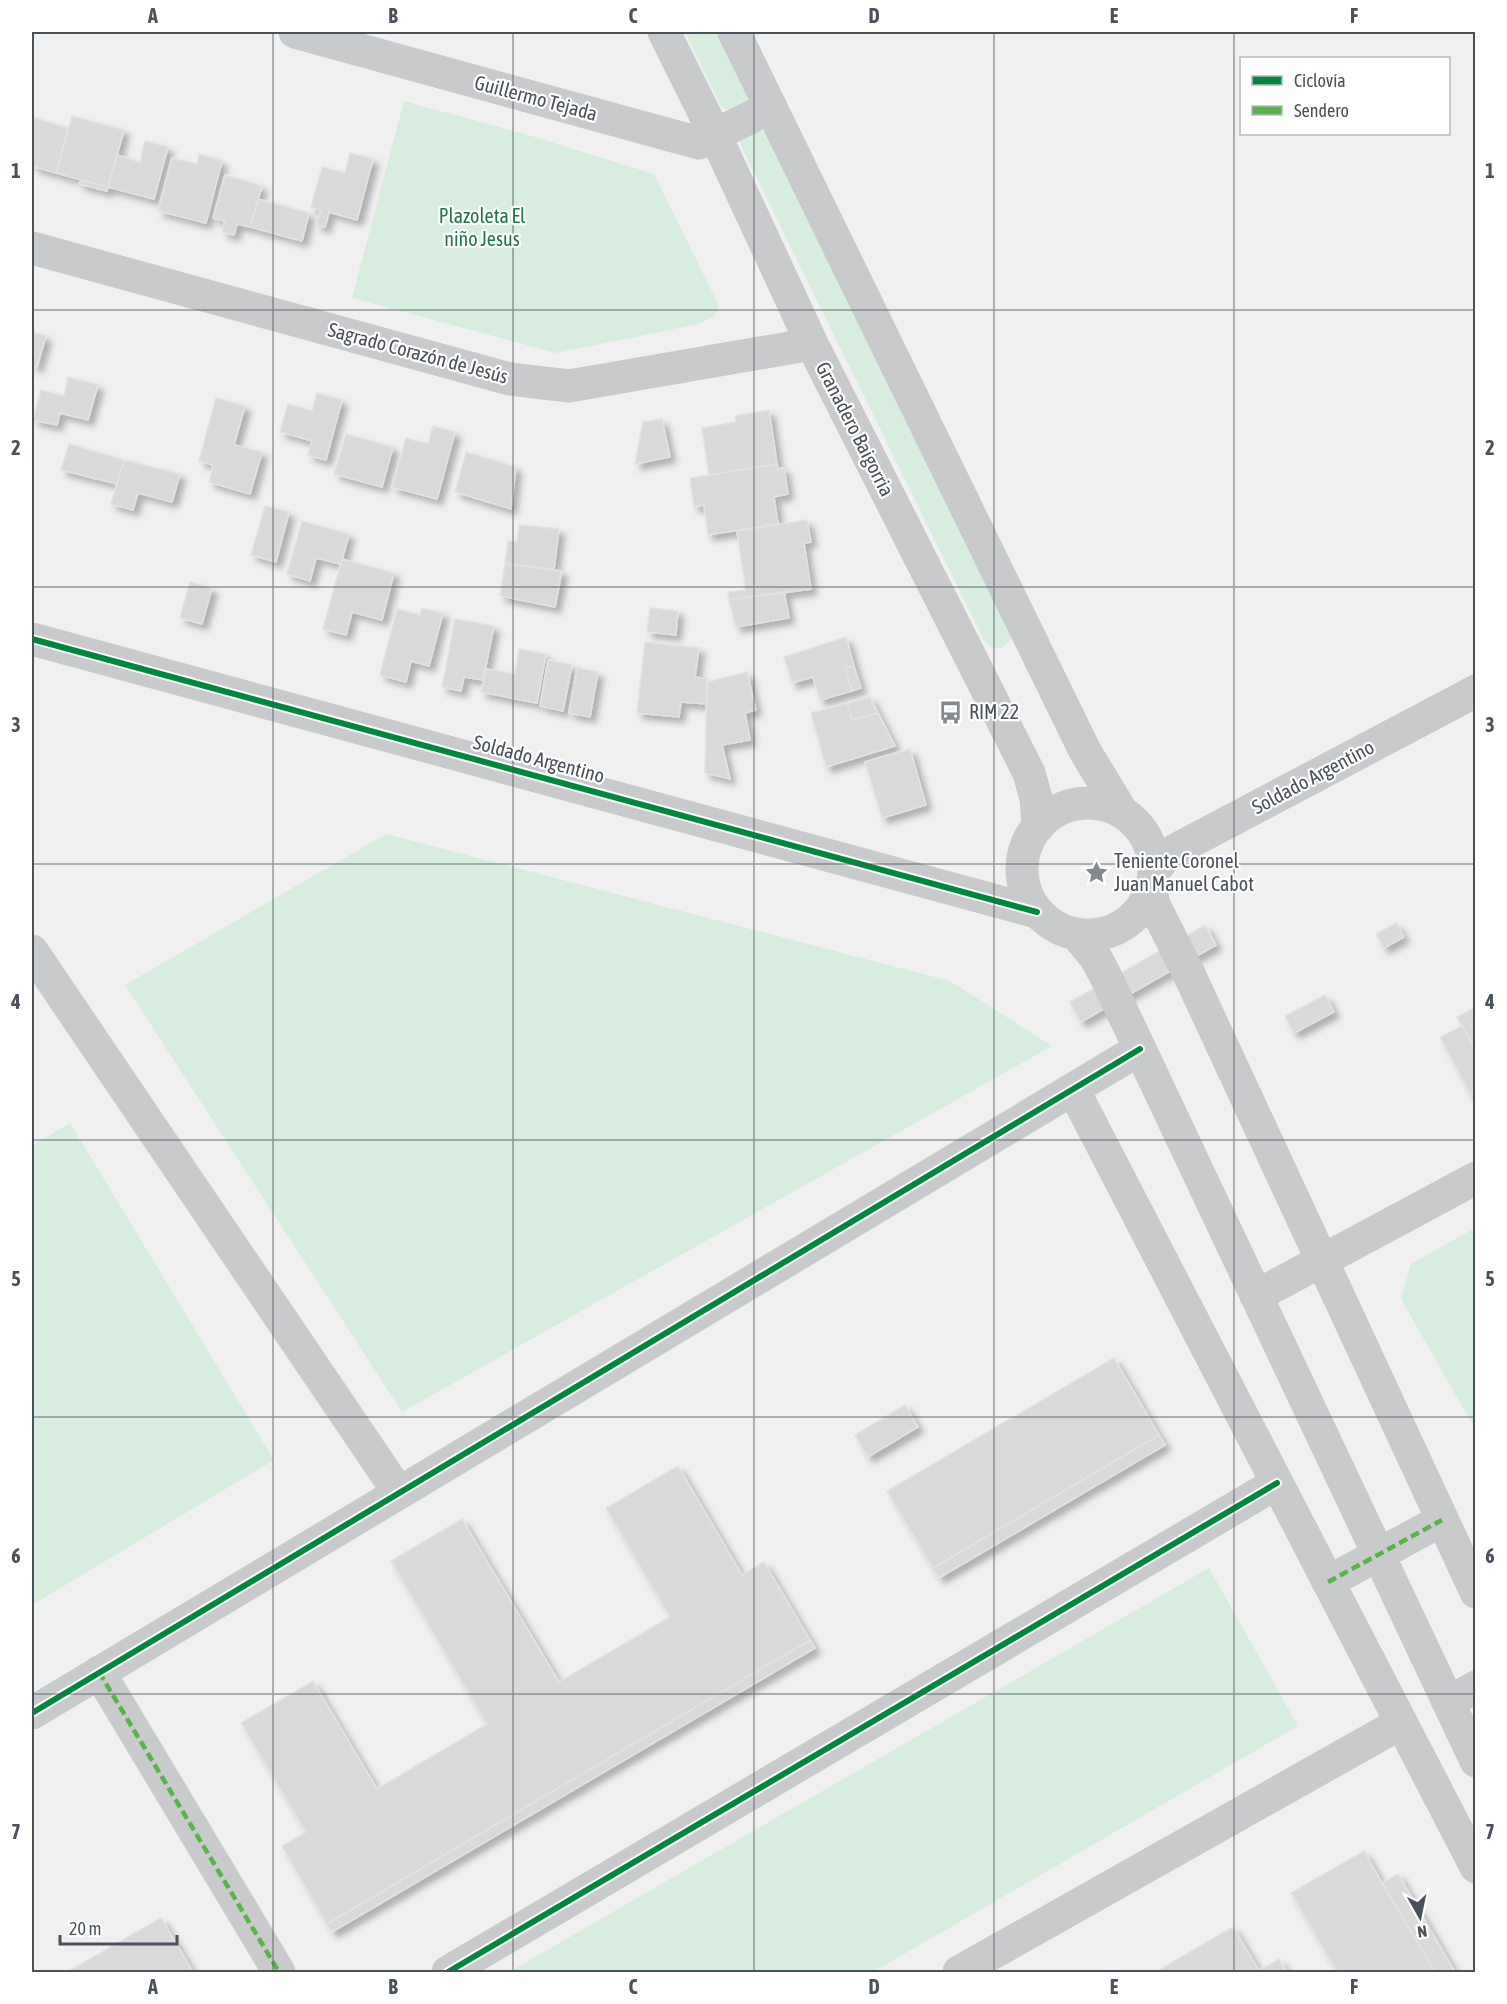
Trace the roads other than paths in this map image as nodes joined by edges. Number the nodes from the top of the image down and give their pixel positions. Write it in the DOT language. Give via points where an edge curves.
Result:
graph roads {
  1 [pos="295,32"];
  2 [pos="664,32"];
  3 [pos="734,32"];
  4 [pos="771,107"];
  5 [pos="715,135"];
  6 [pos="32,248"];
  7 [pos="812,344"];
  8 [pos="32,639"];
  9 [pos="1476,691"];
  10 [pos="1122,812"];
  11 [pos="1038,827"];
  12 [pos="1153,880"];
  13 [pos="1037,912"];
  14 [pos="1077,935"];
  15 [pos="32,951"];
  16 [pos="1140,1049"];
  17 [pos="1073,1089"];
  18 [pos="1476,1178"];
  19 [pos="1322,1260"];
  20 [pos="1256,1296"];
  21 [pos="1277,1483"];
  22 [pos="399,1493"];
  23 [pos="1442,1520"];
  24 [pos="1379,1555"];
  25 [pos="1328,1582"];
  26 [pos="1476,1592"];
  27 [pos="99,1672"];
  28 [pos="1462,1695"];
  29 [pos="32,1713"];
  30 [pos="1401,1723"];
  31 [pos="1476,1761"];
  32 [pos="1476,1868"];
  33 [pos="279,1972"];
  34 [pos="448,1972"];
  35 [pos="959,1972"];
  1 -- 5 [label="street, Guillermo Tejada" via="699,142"];
  2 -- 5 [label="street, Granadero Baigorria"];
  3 -- 4 [label="street"];
  4 -- 5 [label="street, Guillermo Tejada"];
  4 -- 10 [label="street" via="1085,751"];
  5 -- 7 [label="street, Granadero Baigorria"];
  6 -- 7 [label="street, Sagrado Corazón de Jesús" via="510,379 569,386"];
  7 -- 11 [label="street, Granadero Baigorria" via="1029,773"];
  8 -- 13 [label="street, Soldado Argentino"];
  9 -- 12 [label="street, Soldado Argentino" via="1177,849 1164,858"];
  10 -- 11 [label="street" via="1100,804 1077,804 1055,812"];
  10 -- 12 [label="street" via="1139,827 1150,847"];
  11 -- 13 [label="street" via="1026,846 1022,870 1026,892"];
  12 -- 14 [label="street" via="1139,912 1121,927 1099,935"];
  12 -- 19 [label="street" via="1154,905"];
  13 -- 14 [label="street" via="1054,927"];
  14 -- 16 [label="street" via="1096,958"];
  15 -- 22 [label="street"];
  16 -- 17 [label="street"];
  16 -- 20 [label="street"];
  17 -- 21 [label="street"];
  17 -- 22 [label="street"];
  18 -- 19 [label="street"];
  19 -- 20 [label="street"];
  19 -- 23 [label="street"];
  20 -- 24 [label="street"];
  21 -- 25 [label="street"];
  21 -- 34 [label="street"];
  22 -- 27 [label="street"];
  23 -- 24 [label="street"];
  23 -- 26 [label="street"];
  24 -- 25 [label="street"];
  24 -- 28 [label="street"];
  25 -- 30 [label="street"];
  27 -- 29 [label="street"];
  27 -- 33 [label="street"];
  28 -- 31 [label="street"];
  30 -- 32 [label="street"];
  30 -- 35 [label="street"];
}
